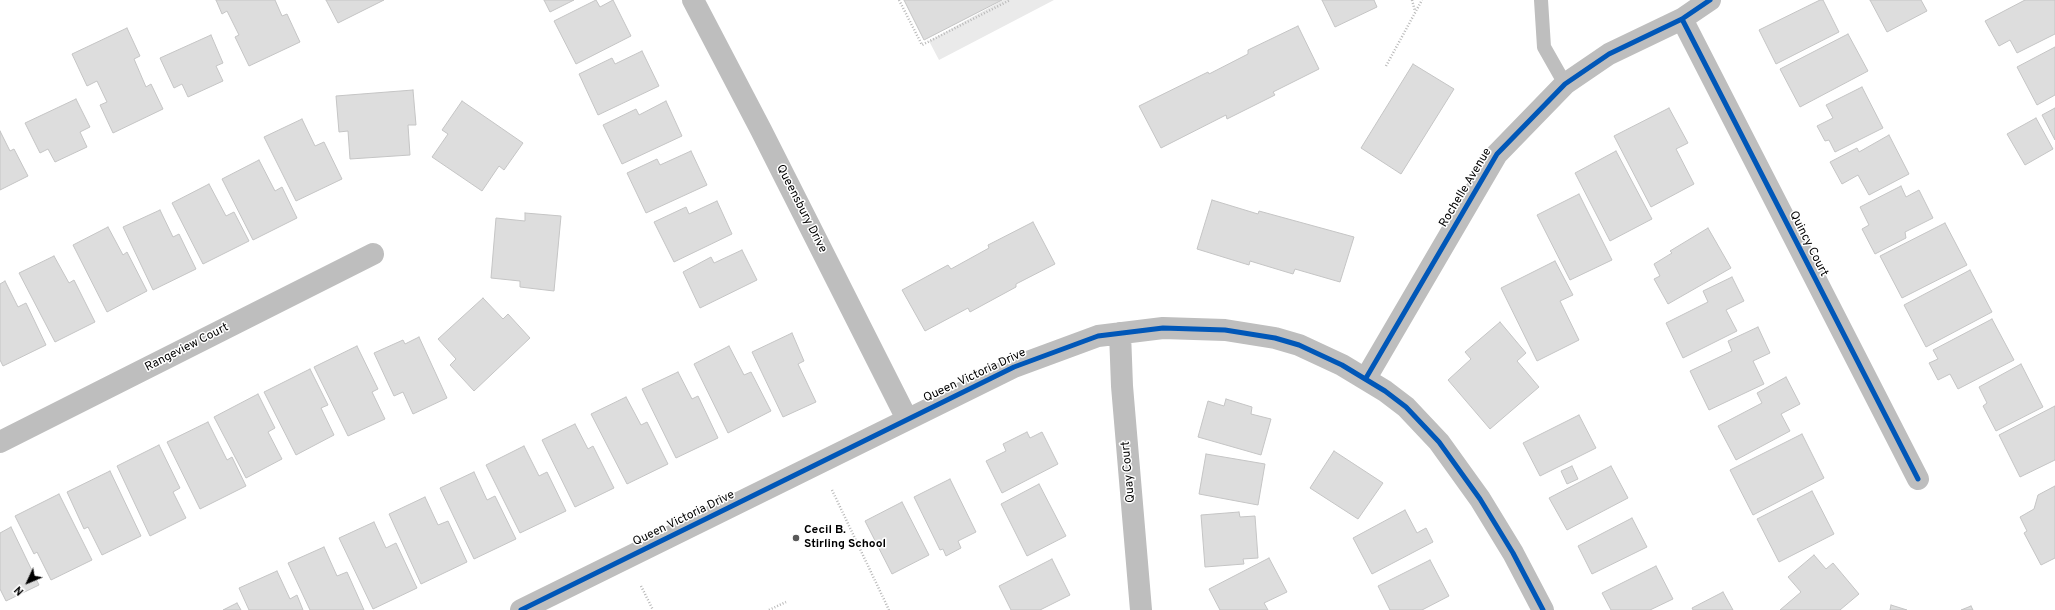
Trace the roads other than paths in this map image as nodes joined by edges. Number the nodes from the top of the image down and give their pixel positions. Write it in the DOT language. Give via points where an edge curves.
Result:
graph roads {
  1 [pos="693,0"];
  2 [pos="1541,0"];
  3 [pos="1710,0"];
  4 [pos="1682,19"];
  5 [pos="1564,84"];
  6 [pos="373,254"];
  7 [pos="1120,333"];
  8 [pos="1366,378"];
  9 [pos="907,419"];
  10 [pos="0,442"];
  11 [pos="1918,479"];
  12 [pos="521,610"];
  13 [pos="1141,610"];
  14 [pos="1543,610"];
  1 -- 9 [label="street, Queensbury Drive"];
  2 -- 5 [label="lane" via="1544,47"];
  3 -- 4 [label="street, Rochelle Avenue"];
  4 -- 5 [label="street, Rochelle Avenue" via="1609,54"];
  4 -- 11 [label="street, Quincy Court"];
  5 -- 8 [label="street, Rochelle Avenue" via="1497,154"];
  6 -- 10 [label="street, Rangeview Court"];
  7 -- 8 [label="street, Queen Victoria Drive" via="1164,328 1226,330 1275,338 1299,345"];
  7 -- 9 [label="street, Queen Victoria Drive" via="1098,336 1014,367"];
  7 -- 13 [label="street, Quay Court" via="1122,386"];
  8 -- 14 [label="street, Queen Victoria Drive" via="1406,407 1439,442 1480,499 1513,553"];
  9 -- 12 [label="street, Queen Victoria Drive"];
}
